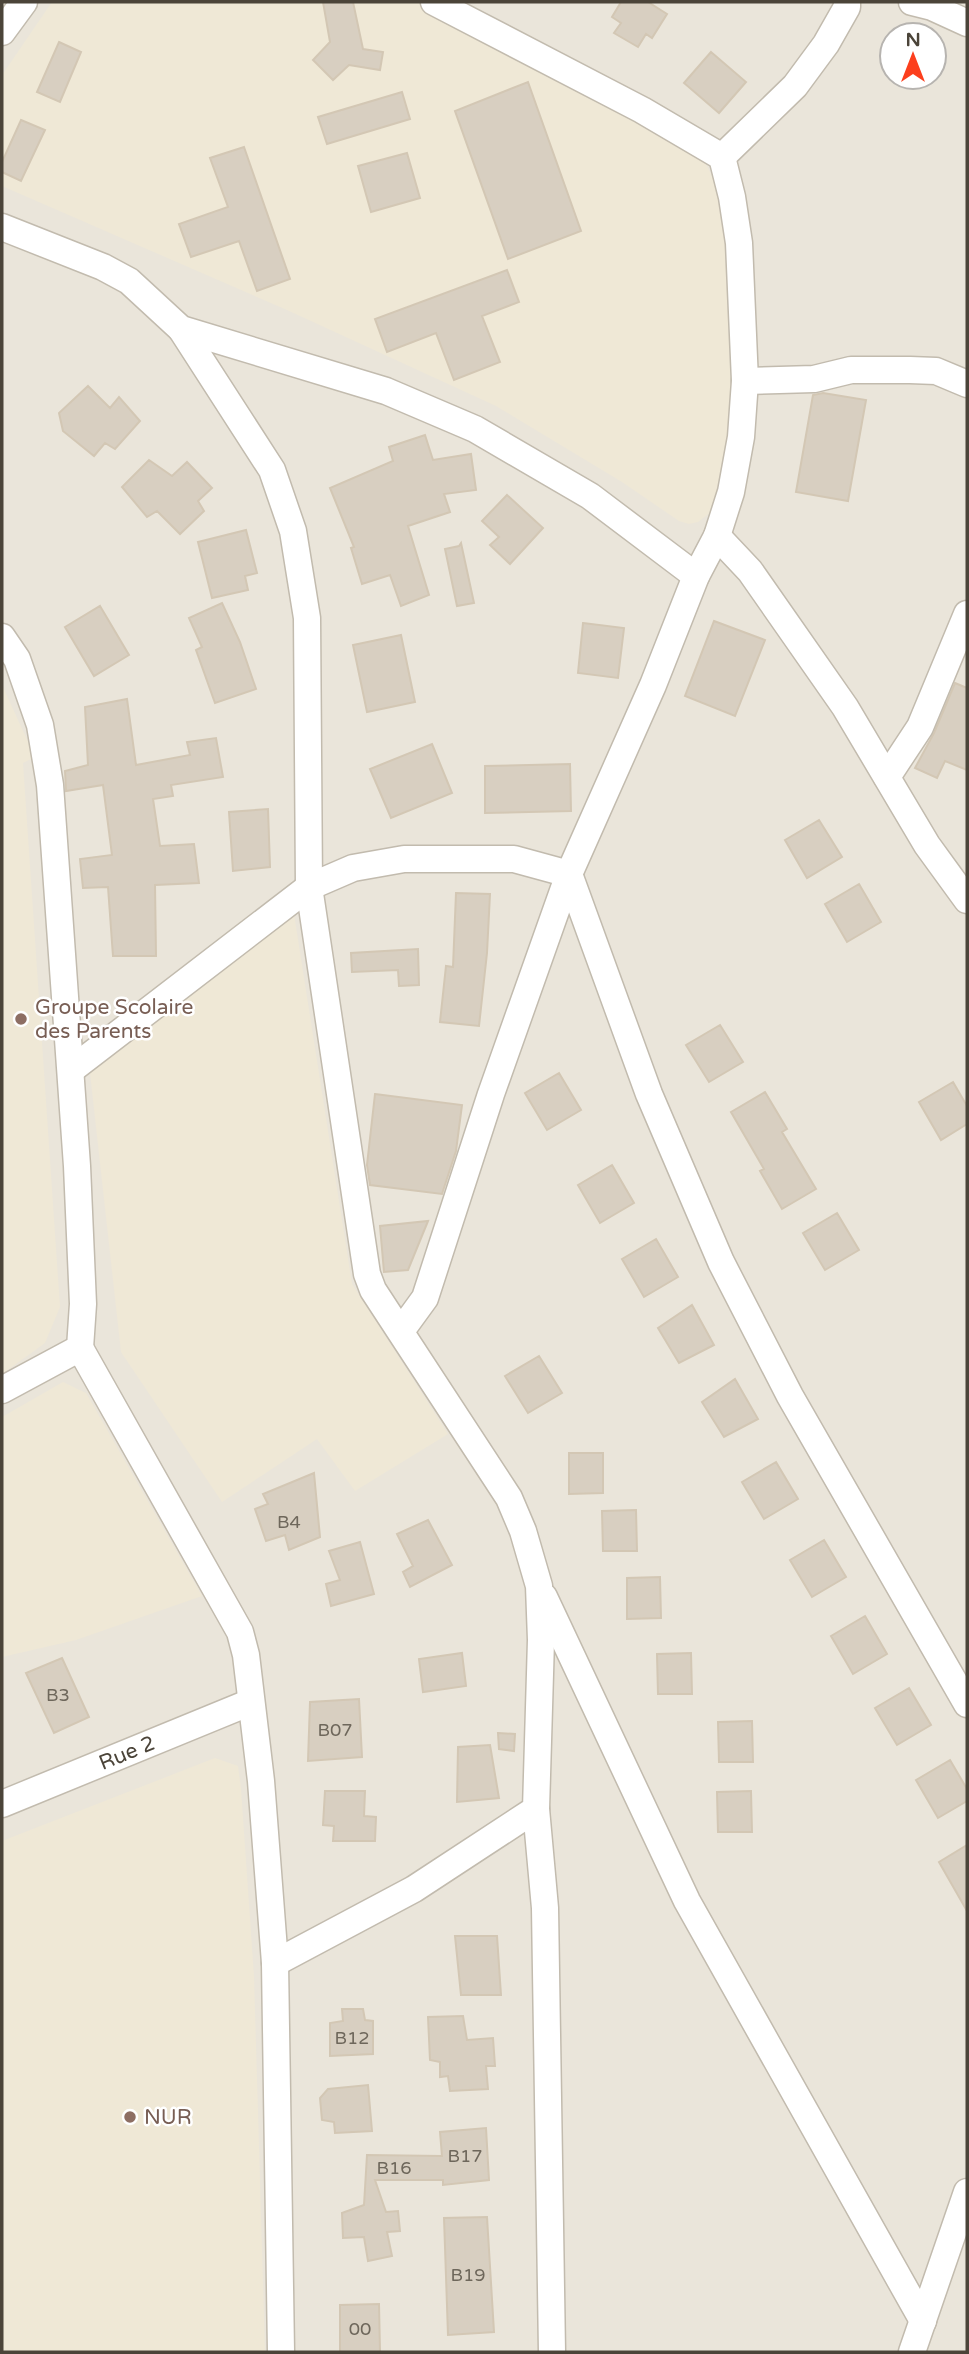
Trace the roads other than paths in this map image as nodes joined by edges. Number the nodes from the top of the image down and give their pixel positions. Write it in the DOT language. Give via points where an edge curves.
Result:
graph roads {
  1 [pos="24,2"];
  2 [pos="434,2"];
  3 [pos="847,2"];
  4 [pos="912,2"];
  5 [pos="967,23"];
  6 [pos="2,32"];
  7 [pos="722,157"];
  8 [pos="2,227"];
  9 [pos="181,329"];
  10 [pos="745,381"];
  11 [pos="967,384"];
  12 [pos="717,536"];
  13 [pos="696,576"];
  14 [pos="967,614"];
  15 [pos="2,637"];
  16 [pos="887,777"];
  17 [pos="569,874"];
  18 [pos="309,887"];
  19 [pos="967,900"];
  20 [pos="71,1070"];
  21 [pos="401,1331"];
  22 [pos="80,1348"];
  23 [pos="2,1390"];
  24 [pos="539,1586"];
  25 [pos="251,1702"];
  26 [pos="967,1704"];
  27 [pos="2,1804"];
  28 [pos="536,1809"];
  29 [pos="275,1964"];
  30 [pos="967,2192"];
  31 [pos="923,2321"];
  32 [pos="281,2352"];
  33 [pos="552,2352"];
  34 [pos="912,2352"];
  1 -- 6 [label="street"];
  2 -- 7 [label="street"];
  3 -- 7 [label="street" via="826,44 795,86"];
  4 -- 5 [label="street"];
  7 -- 10 [label="street" via="738,243"];
  8 -- 9 [label="street" via="129,281"];
  9 -- 13 [label="street" via="386,391 475,429 590,496"];
  9 -- 18 [label="street" via="272,470 293,531 307,618"];
  10 -- 11 [label="street" via="814,379 850,370 910,370 936,371"];
  10 -- 12 [label="street" via="741,437"];
  12 -- 13 [label="street"];
  12 -- 16 [label="street" via="750,571 845,707"];
  13 -- 17 [label="street"];
  14 -- 16 [label="street" via="920,727"];
  15 -- 20 [label="street" via="17,659 40,725 50,785"];
  16 -- 19 [label="street" via="927,845"];
  17 -- 18 [label="street" via="514,859 404,859 353,868"];
  17 -- 21 [label="street" via="425,1298"];
  17 -- 26 [label="street" via="649,1094 721,1262 790,1395"];
  18 -- 20 [label="street"];
  18 -- 21 [label="street" via="367,1274"];
  20 -- 22 [label="street" via="83,1304"];
  21 -- 24 [label="street" via="509,1498"];
  22 -- 23 [label="street"];
  22 -- 25 [label="street" via="240,1632"];
  24 -- 28 [label="street"];
  24 -- 31 [label="street" via="687,1901"];
  25 -- 27 [label="street, Rue 2"];
  25 -- 29 [label="street"];
  28 -- 29 [label="street" via="414,1889"];
  28 -- 33 [label="street" via="545,1908"];
  29 -- 32 [label="street"];
  30 -- 31 [label="street"];
  31 -- 34 [label="street"];
}
